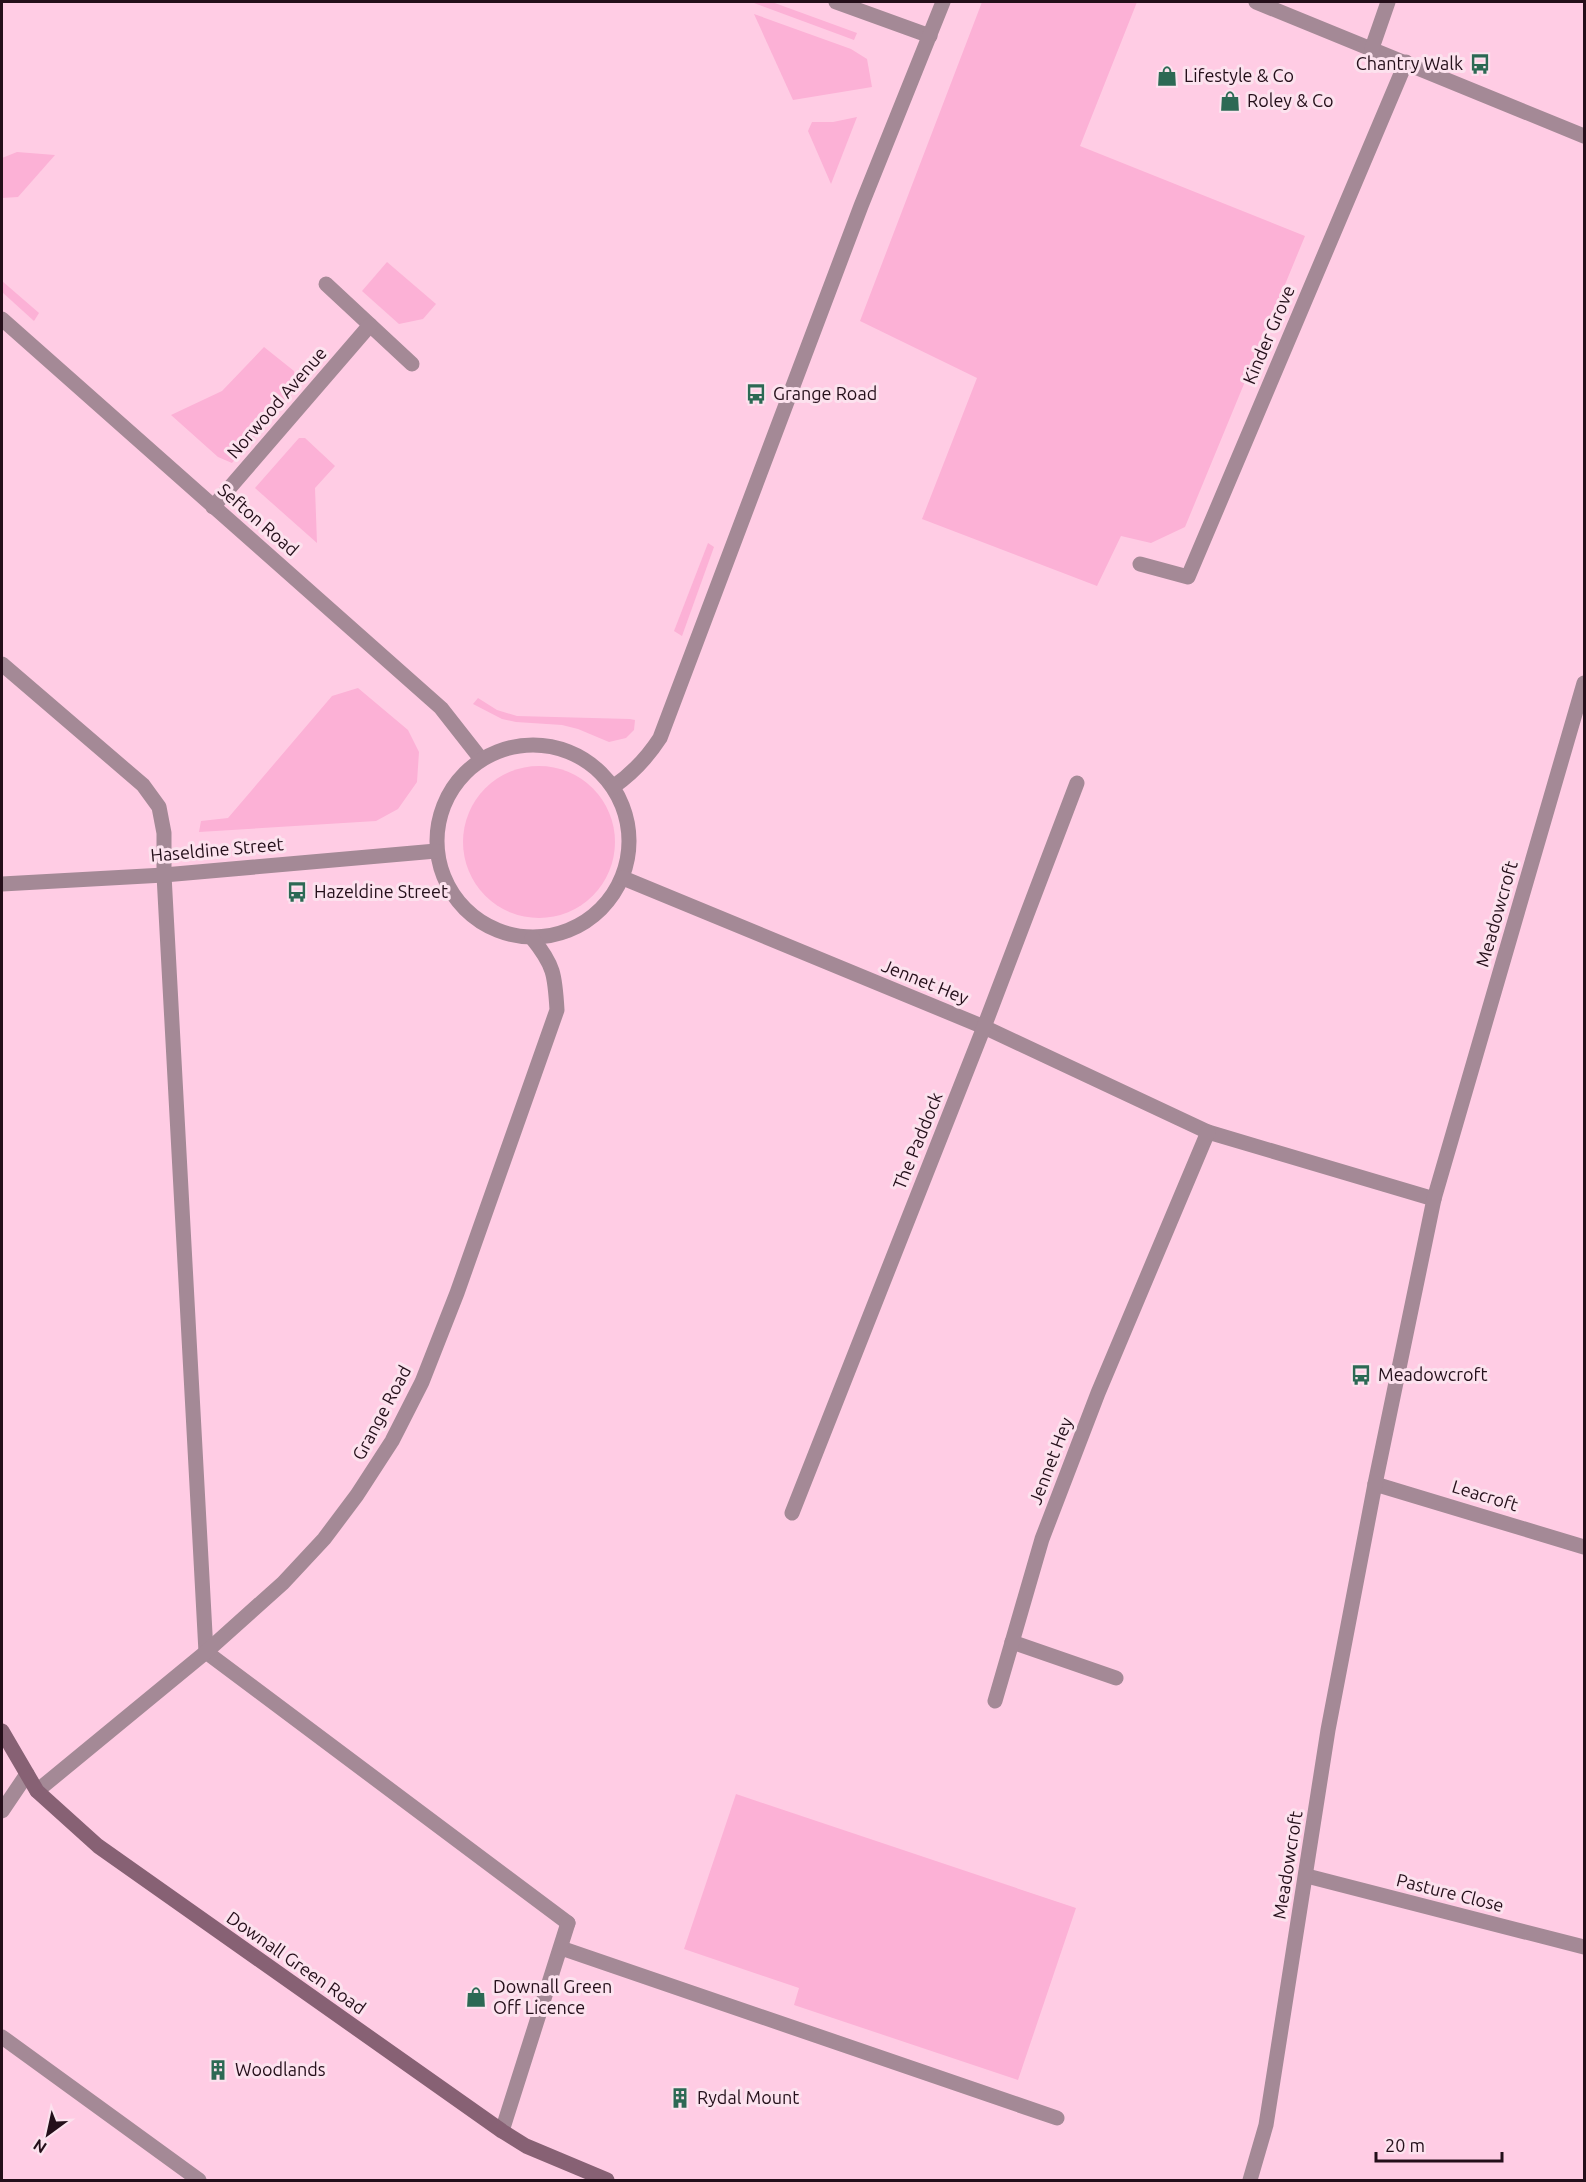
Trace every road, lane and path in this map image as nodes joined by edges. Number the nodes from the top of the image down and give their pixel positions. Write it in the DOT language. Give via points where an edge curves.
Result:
graph roads {
  1 [pos="836,2"];
  2 [pos="943,2"];
  3 [pos="1256,2"];
  4 [pos="1388,2"];
  5 [pos="930,36"];
  6 [pos="1372,48"];
  7 [pos="1406,62"];
  8 [pos="1584,136"];
  9 [pos="326,284"];
  10 [pos="2,319"];
  11 [pos="370,325"];
  12 [pos="412,364"];
  13 [pos="213,507"];
  14 [pos="1140,564"];
  15 [pos="2,664"];
  16 [pos="1584,683"];
  17 [pos="481,759"];
  18 [pos="1077,783"];
  19 [pos="613,787"];
  20 [pos="436,850"];
  21 [pos="164,875"];
  22 [pos="623,878"];
  23 [pos="2,884"];
  24 [pos="532,938"];
  25 [pos="984,1027"];
  26 [pos="1208,1132"];
  27 [pos="1434,1199"];
  28 [pos="1375,1484"];
  29 [pos="792,1513"];
  30 [pos="1584,1547"];
  31 [pos="1012,1642"];
  32 [pos="206,1652"];
  33 [pos="1116,1678"];
  34 [pos="994,1701"];
  35 [pos="2,1731"];
  36 [pos="27,1774"];
  37 [pos="37,1791"];
  38 [pos="2,1811"];
  39 [pos="1307,1876"];
  40 [pos="1584,1947"];
  41 [pos="561,1948"];
  42 [pos="2,2037"];
  43 [pos="1058,2118"];
  44 [pos="502,2131"];
  45 [pos="199,2181"];
  46 [pos="607,2181"];
  47 [pos="1250,2181"];
  1 -- 5 [label="street"];
  2 -- 5 [label="street"];
  3 -- 6 [label="street"];
  4 -- 6 [label="street"];
  5 -- 19 [label="street" via="857,216 660,738 645,760"];
  6 -- 7 [label="street"];
  7 -- 8 [label="street"];
  7 -- 14 [label="street, Kinder Grove" via="1188,578"];
  9 -- 11 [label="street"];
  10 -- 13 [label="street, Sefton Road"];
  11 -- 12 [label="street"];
  11 -- 13 [label="street, Norwood Avenue"];
  13 -- 17 [label="street, Sefton Road" via="441,708"];
  15 -- 21 [label="street" via="143,785 159,807 164,832"];
  16 -- 27 [label="street, Meadowcroft"];
  17 -- 19 [label="street" via="509,747 538,744 567,751 593,766"];
  17 -- 20 [label="street" via="461,776 446,798 437,824"];
  18 -- 25 [label="street, The Paddock"];
  19 -- 22 [label="street" via="627,816 630,847"];
  20 -- 21 [label="street, Haseldine Street"];
  20 -- 24 [label="street" via="443,878 458,902 478,921 504,934"];
  21 -- 23 [label="street, Haseldine Street"];
  21 -- 32 [label="street"];
  22 -- 24 [label="street" via="596,915 576,928"];
  22 -- 25 [label="street, Jennet Hey"];
  24 -- 32 [label="street, Grange Road" via="551,966 558,1010 422,1382 393,1441 324,1539 283,1583"];
  25 -- 26 [label="street, Jennet Hey"];
  25 -- 29 [label="street, The Paddock"];
  26 -- 27 [label="street, Jennet Hey"];
  26 -- 31 [label="street, Jennet Hey" via="1094,1403 1042,1539"];
  27 -- 28 [label="street, Meadowcroft"];
  28 -- 30 [label="street, Leacroft"];
  28 -- 39 [label="street, Meadowcroft" via="1328,1730"];
  31 -- 33 [label="street"];
  31 -- 34 [label="street, Jennet Hey"];
  32 -- 37 [label="street, Grange Road"];
  32 -- 41 [label="street" via="568,1923"];
  35 -- 36 [label="main road, Downall Green Road"];
  36 -- 37 [label="main road, Downall Green Road"];
  36 -- 38 [label="street"];
  37 -- 44 [label="main road, Downall Green Road" via="98,1846"];
  39 -- 40 [label="street, Pasture Close"];
  39 -- 47 [label="street, Meadowcroft" via="1266,2125"];
  41 -- 43 [label="street"];
  41 -- 44 [label="street"];
  42 -- 45 [label="street"];
  44 -- 46 [label="main road, Downall Green Road" via="526,2146"];
}
